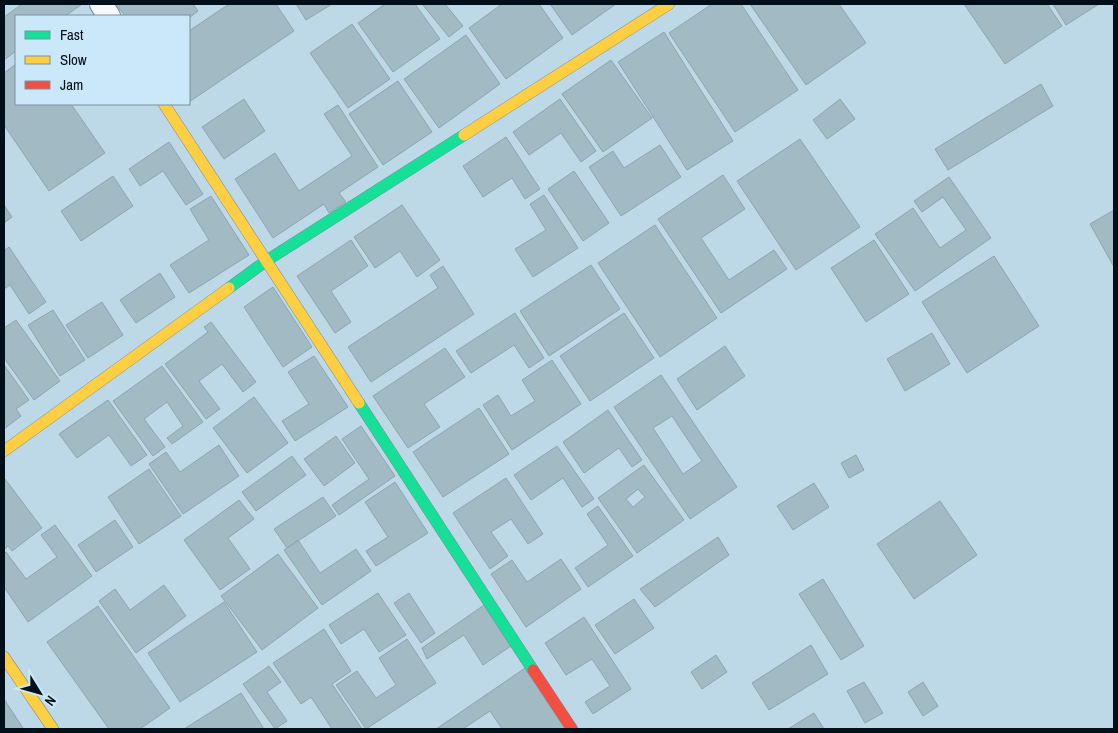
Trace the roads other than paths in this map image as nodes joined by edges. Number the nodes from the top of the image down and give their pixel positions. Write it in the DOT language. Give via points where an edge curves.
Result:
graph roads {
  1 [pos="101,4"];
  2 [pos="669,4"];
  3 [pos="108,15"];
  4 [pos="165,105"];
  5 [pos="266,261"];
  6 [pos="4,451"];
  7 [pos="4,657"];
  8 [pos="53,729"];
  9 [pos="572,729"];
  1 -- 3 [label="street"];
  2 -- 5 [label="street"];
  4 -- 5 [label="street"];
  5 -- 6 [label="street"];
  5 -- 9 [label="street"];
  7 -- 8 [label="street"];
}
